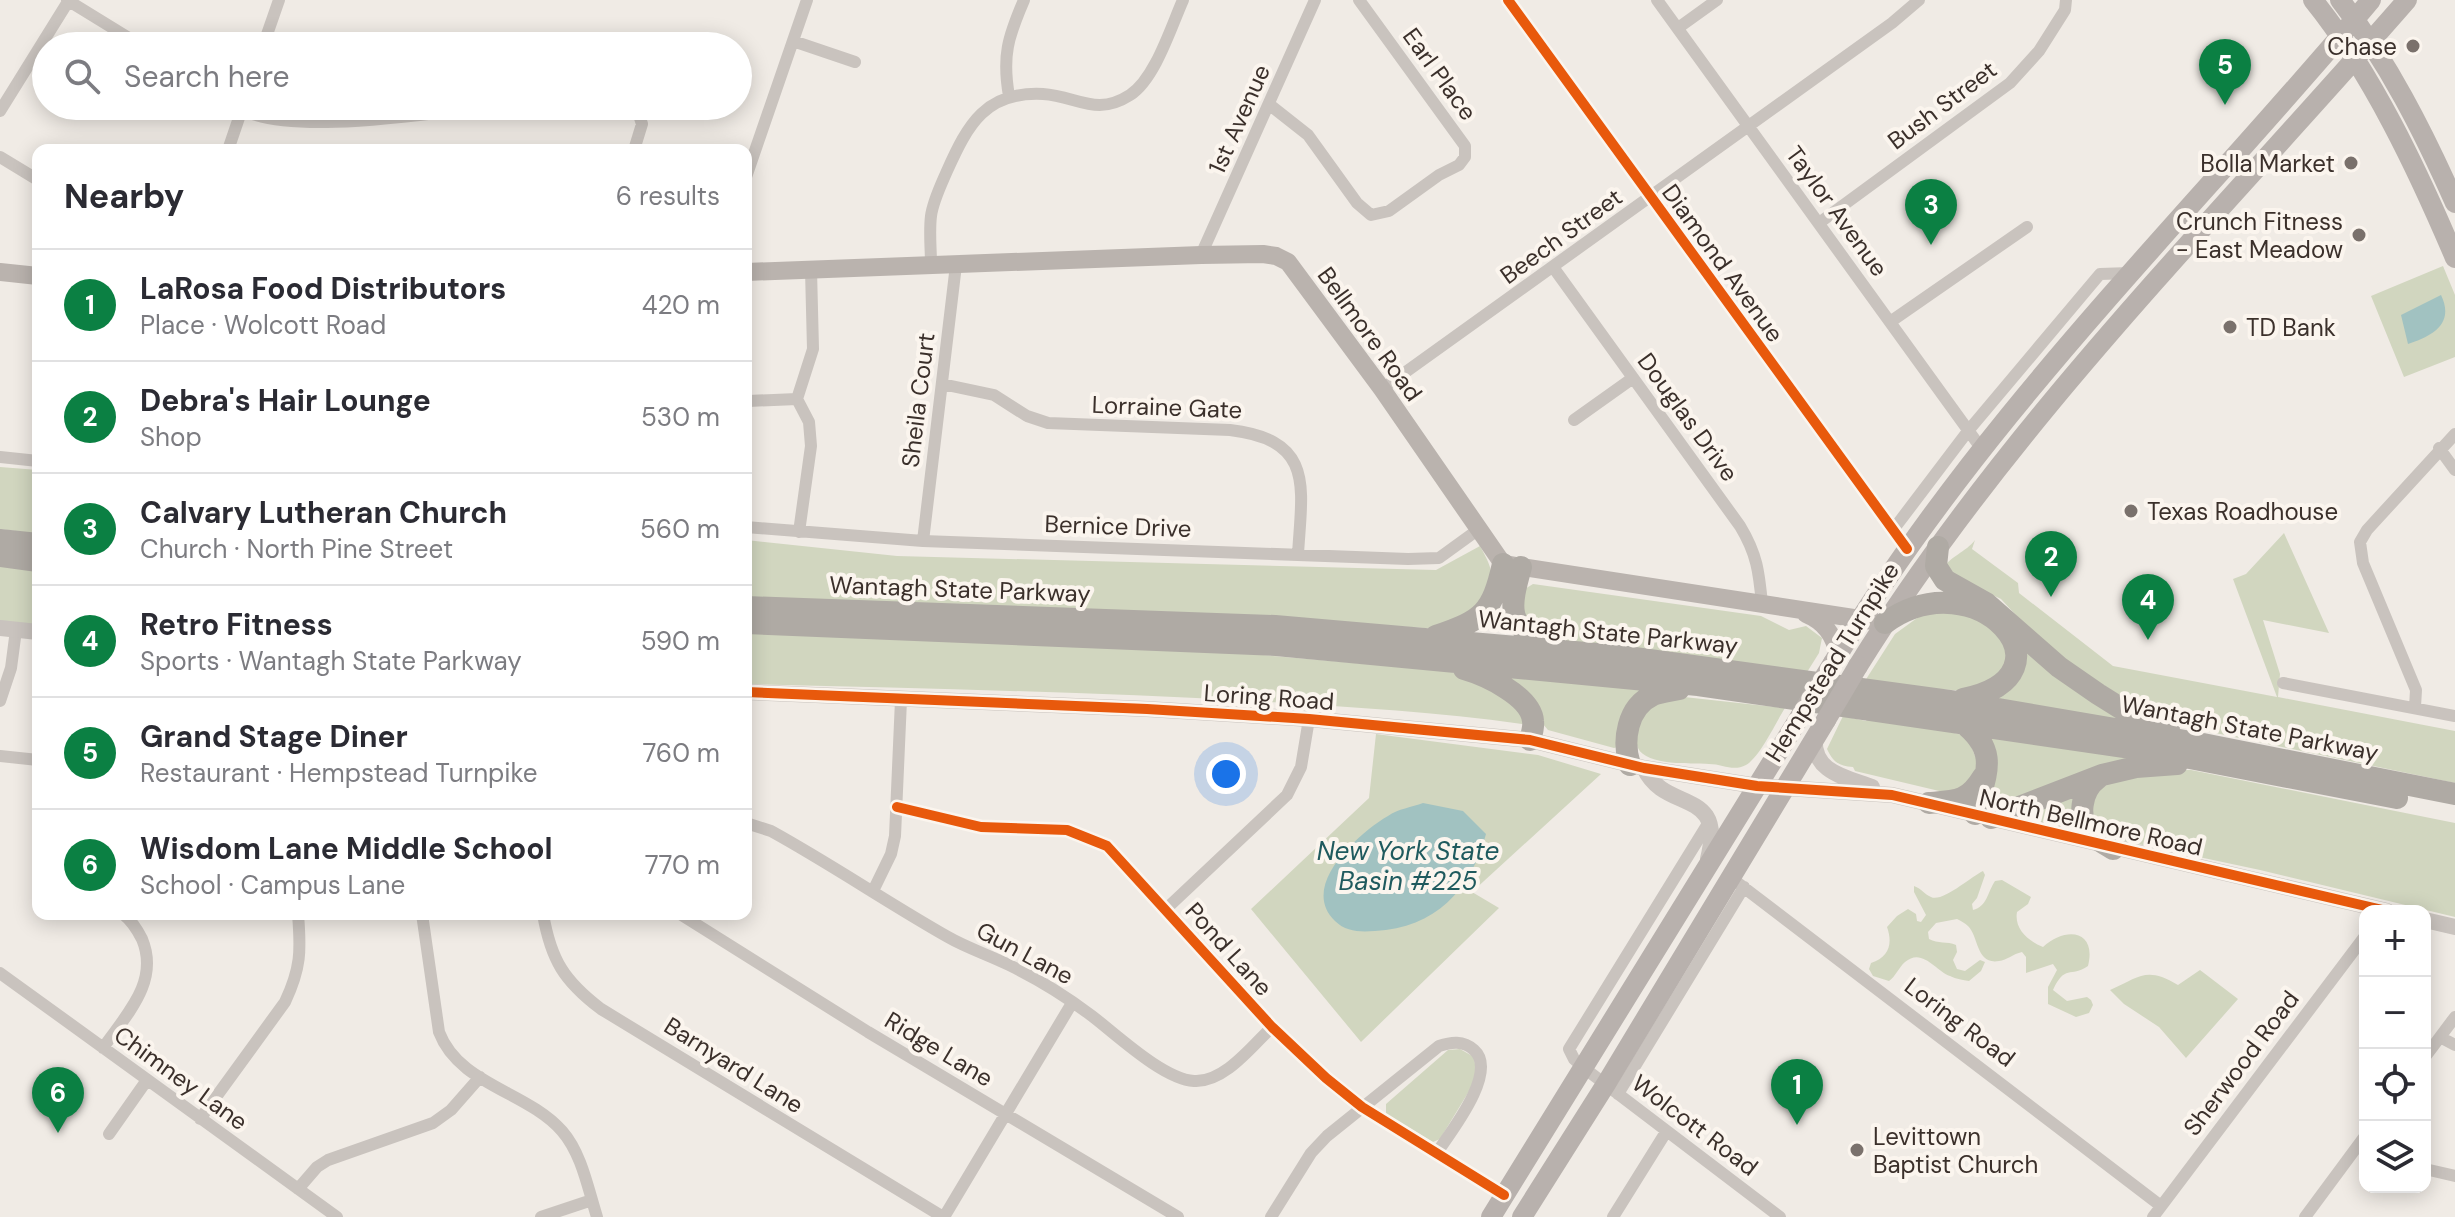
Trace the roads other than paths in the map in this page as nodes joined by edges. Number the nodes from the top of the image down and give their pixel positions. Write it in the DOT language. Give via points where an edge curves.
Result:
graph roads {
  1 [pos="68,0"];
  2 [pos="279,0"];
  3 [pos="807,0"];
  4 [pos="1024,0"];
  5 [pos="1183,0"];
  6 [pos="1315,0"];
  7 [pos="1359,0"];
  8 [pos="1508,0"];
  9 [pos="1657,0"];
  10 [pos="1717,0"];
  11 [pos="1919,0"];
  12 [pos="2066,0"];
  13 [pos="2313,0"];
  14 [pos="2340,0"];
  15 [pos="2371,0"];
  16 [pos="2407,0"];
  17 [pos="2355,20"];
  18 [pos="1678,28"];
  19 [pos="48,32"];
  20 [pos="119,32"];
  21 [pos="268,32"];
  22 [pos="2340,37"];
  23 [pos="793,41"];
  24 [pos="2371,41"];
  25 [pos="32,59"];
  26 [pos="2355,60"];
  27 [pos="855,62"];
  28 [pos="1009,96"];
  29 [pos="1270,105"];
  30 [pos="0,111"];
  31 [pos="236,120"];
  32 [pos="286,120"];
  33 [pos="330,120"];
  34 [pos="641,120"];
  35 [pos="1748,126"];
  36 [pos="230,144"];
  37 [pos="636,144"];
  38 [pos="0,157"];
  39 [pos="752,160"];
  40 [pos="32,176"];
  41 [pos="1650,196"];
  42 [pos="2455,203"];
  43 [pos="1819,223"];
  44 [pos="2027,227"];
  45 [pos="1201,255"];
  46 [pos="2455,258"];
  47 [pos="931,265"];
  48 [pos="956,265"];
  49 [pos="1553,267"];
  50 [pos="811,270"];
  51 [pos="0,272"];
  52 [pos="752,272"];
  53 [pos="2130,273"];
  54 [pos="32,275"];
  55 [pos="1890,322"];
  56 [pos="2059,353"];
  57 [pos="1633,378"];
  58 [pos="942,384"];
  59 [pos="1382,389"];
  60 [pos="797,399"];
  61 [pos="752,401"];
  62 [pos="1574,420"];
  63 [pos="1968,431"];
  64 [pos="2455,434"];
  65 [pos="1981,448"];
  66 [pos="2439,448"];
  67 [pos="2011,452"];
  68 [pos="0,457"];
  69 [pos="32,460"];
  70 [pos="2455,470"];
  71 [pos="752,528"];
  72 [pos="1479,529"];
  73 [pos="1893,530"];
  74 [pos="799,532"];
  75 [pos="0,540"];
  76 [pos="923,541"];
  77 [pos="32,543"];
  78 [pos="1938,547"];
  79 [pos="1907,549"];
  80 [pos="1298,554"];
  81 [pos="0,556"];
  82 [pos="32,560"];
  83 [pos="1512,566"];
  84 [pos="1762,604"];
  85 [pos="752,607"];
  86 [pos="1788,607"];
  87 [pos="1860,619"];
  88 [pos="752,623"];
  89 [pos="1885,623"];
  90 [pos="8,629"];
  91 [pos="32,631"];
  92 [pos="1424,648"];
  93 [pos="1620,656"];
  94 [pos="1836,658"];
  95 [pos="2283,683"];
  96 [pos="1698,685"];
  97 [pos="752,692"];
  98 [pos="901,700"];
  99 [pos="0,701"];
  100 [pos="2415,707"];
  101 [pos="1956,712"];
  102 [pos="2455,716"];
  103 [pos="1309,719"];
  104 [pos="1820,728"];
  105 [pos="1530,740"];
  106 [pos="2204,753"];
  107 [pos="0,756"];
  108 [pos="32,759"];
  109 [pos="1637,767"];
  110 [pos="1988,769"];
  111 [pos="2102,775"];
  112 [pos="1757,786"];
  113 [pos="1783,788"];
  114 [pos="2455,794"];
  115 [pos="1892,795"];
  116 [pos="1929,803"];
  117 [pos="897,807"];
  118 [pos="2455,809"];
  119 [pos="1983,816"];
  120 [pos="1709,822"];
  121 [pos="752,825"];
  122 [pos="2113,849"];
  123 [pos="1705,871"];
  124 [pos="1737,882"];
  125 [pos="873,891"];
  126 [pos="2359,905"];
  127 [pos="1166,909"];
  128 [pos="129,920"];
  129 [pos="298,920"];
  130 [pos="423,920"];
  131 [pos="544,920"];
  132 [pos="690,920"];
  133 [pos="2431,921"];
  134 [pos="2455,927"];
  135 [pos="2359,944"];
  136 [pos="0,973"];
  137 [pos="1072,1003"];
  138 [pos="2455,1017"];
  139 [pos="1272,1027"];
  140 [pos="2440,1037"];
  141 [pos="2455,1045"];
  142 [pos="103,1048"];
  143 [pos="2431,1049"];
  144 [pos="1584,1068"];
  145 [pos="480,1077"];
  146 [pos="147,1080"];
  147 [pos="1612,1089"];
  148 [pos="1362,1107"];
  149 [pos="1006,1114"];
  150 [pos="200,1119"];
  151 [pos="1666,1132"];
  152 [pos="109,1134"];
  153 [pos="2359,1148"];
  154 [pos="1436,1154"];
  155 [pos="2431,1170"];
  156 [pos="2455,1176"];
  157 [pos="298,1189"];
  158 [pos="1504,1195"];
  159 [pos="592,1200"];
  160 [pos="2161,1206"];
  161 [pos="337,1217"];
  162 [pos="541,1217"];
  163 [pos="597,1217"];
  164 [pos="943,1217"];
  165 [pos="1178,1217"];
  166 [pos="1271,1217"];
  167 [pos="1491,1217"];
  168 [pos="1522,1217"];
  169 [pos="1613,1217"];
  170 [pos="1780,1217"];
  171 [pos="2153,1217"];
  172 [pos="2305,1217"];
  1 -- 19 [label="street"];
  1 -- 20 [label="street"];
  2 -- 21 [label="street"];
  3 -- 23 [label="street"];
  4 -- 28 [label="street" via="1006,50"];
  5 -- 28 [label="street" via="1152,69 1140,87 1120,101 1096,106 1045,94"];
  6 -- 29 [label="street, 1st Avenue"];
  7 -- 29 [label="street, Earl Place" via="1465,146 1459,165 1389,211 1371,215 1308,135"];
  8 -- 41 [label="street, Diamond Avenue"];
  9 -- 18 [label="street, Taylor Avenue"];
  10 -- 18 [label="street"];
  11 -- 35 [label="street, Beech Street"];
  12 -- 43 [label="street, Bush Street" via="2039,51 2010,83"];
  13 -- 22 [label="main road"];
  14 -- 17 [label="main road"];
  15 -- 17 [label="main road, Hempstead Turnpike"];
  16 -- 24 [label="main road, Hempstead Turnpike"];
  17 -- 22 [label="main road, Hempstead Turnpike"];
  17 -- 24 [label="main road"];
  18 -- 35 [label="street, Taylor Avenue"];
  22 -- 26 [label="main road"];
  22 -- 53 [label="main road, Hempstead Turnpike"];
  23 -- 27 [label="street"];
  23 -- 39 [label="street"];
  24 -- 26 [label="main road, Hempstead Turnpike"];
  24 -- 42 [label="main road"];
  25 -- 30 [label="street"];
  26 -- 46 [label="main road" via="2428,195"];
  26 -- 67 [label="main road, Hempstead Turnpike"];
  28 -- 47 [label="street" via="980,114 960,142 930,218"];
  29 -- 45 [label="street, 1st Avenue"];
  31 -- 36 [label="street"];
  32 -- 33 [label="street"];
  34 -- 37 [label="street"];
  35 -- 41 [label="street, Beech Street"];
  35 -- 43 [label="street, Taylor Avenue"];
  38 -- 40 [label="street"];
  41 -- 49 [label="street, Beech Street"];
  41 -- 73 [label="street, Diamond Avenue"];
  43 -- 55 [label="street, Taylor Avenue"];
  44 -- 55 [label="street"];
  45 -- 48 [label="main road, Bellmore Road"];
  45 -- 59 [label="main road, Bellmore Road" via="1263,254 1288,262"];
  47 -- 48 [label="main road, Bellmore Road"];
  47 -- 50 [label="main road, Bellmore Road"];
  48 -- 58 [label="street, Sheila Court"];
  49 -- 57 [label="street, Douglas Drive"];
  49 -- 59 [label="street, Beech Street"];
  50 -- 52 [label="main road, Bellmore Road"];
  50 -- 60 [label="street" via="813,349"];
  51 -- 54 [label="main road"];
  53 -- 56 [label="main road, Hempstead Turnpike"];
  53 -- 63 [label="street, Hempstead Turnpike" via="2100,274"];
  55 -- 63 [label="street, Taylor Avenue"];
  56 -- 65 [label="main road, Hempstead Turnpike"];
  56 -- 67 [label="main road" via="2006,431 2002,443"];
  57 -- 62 [label="street"];
  57 -- 84 [label="street, Douglas Drive" via="1752,546"];
  58 -- 76 [label="street, Sheila Court"];
  58 -- 80 [label="street, Lorraine Gate" via="994,395 1048,423 1230,430 1271,438 1297,465"];
  59 -- 72 [label="main road, Bellmore Road"];
  60 -- 61 [label="street"];
  60 -- 74 [label="street" via="809,422 811,446"];
  63 -- 65 [label="street, Taylor Avenue"];
  63 -- 73 [label="street, Hempstead Turnpike"];
  64 -- 66 [label="street"];
  65 -- 79 [label="main road, Hempstead Turnpike"];
  66 -- 70 [label="street"];
  66 -- 100 [label="street" via="2360,542 2363,563 2416,690"];
  67 -- 78 [label="main road, Hempstead Turnpike"];
  68 -- 69 [label="street"];
  71 -- 74 [label="street, Bernice Drive"];
  72 -- 80 [label="street, Bernice Drive" via="1439,558"];
  72 -- 83 [label="main road, Bellmore Road"];
  73 -- 79 [label="street, Diamond Avenue"];
  74 -- 76 [label="street, Bernice Drive"];
  75 -- 77 [label="highway"];
  76 -- 80 [label="street, Bernice Drive"];
  78 -- 89 [label="main road, Hempstead Turnpike"];
  78 -- 106 [label="highway" via="1935,563 1943,578 1986,603 2059,667"];
  79 -- 87 [label="main road, Hempstead Turnpike"];
  81 -- 82 [label="highway"];
  83 -- 84 [label="main road"];
  83 -- 92 [label="highway" via="1484,612"];
  83 -- 93 [label="highway" via="1513,616 1518,625 1537,638"];
  84 -- 86 [label="main road"];
  85 -- 92 [label="highway, Wantagh State Parkway" via="1275,626"];
  86 -- 87 [label="main road"];
  86 -- 94 [label="main road" via="1824,625 1834,639"];
  87 -- 89 [label="main road"];
  87 -- 94 [label="main road, Hempstead Turnpike"];
  88 -- 92 [label="highway, Wantagh State Parkway"];
  89 -- 101 [label="highway" via="1902,610 1945,601 1985,612 2010,634 2016,648 2011,675"];
  89 -- 104 [label="main road, Hempstead Turnpike, bridge"];
  90 -- 91 [label="street"];
  90 -- 99 [label="street" via="11,668"];
  92 -- 93 [label="highway, Wantagh State Parkway"];
  92 -- 96 [label="highway, Wantagh State Parkway"];
  92 -- 105 [label="highway" via="1479,673 1527,704 1534,724"];
  93 -- 101 [label="highway, Wantagh State Parkway"];
  94 -- 112 [label="main road, Hempstead Turnpike, bridge"];
  95 -- 100 [label="street"];
  96 -- 101 [label="highway, Wantagh State Parkway"];
  96 -- 109 [label="highway" via="1654,694 1639,707 1626,732 1626,752"];
  97 -- 98 [label="street, Loring Road"];
  98 -- 103 [label="street, Loring Road"];
  98 -- 117 [label="street"];
  100 -- 102 [label="street"];
  101 -- 106 [label="highway, Wantagh State Parkway"];
  101 -- 110 [label="highway" via="1984,745"];
  103 -- 105 [label="street, Loring Road"];
  103 -- 127 [label="street" via="1301,767 1287,795"];
  104 -- 113 [label="main road, Hempstead Turnpike"];
  104 -- 115 [label="street" via="1817,756 1828,770"];
  105 -- 109 [label="street, Loring Road"];
  106 -- 111 [label="highway"];
  106 -- 114 [label="highway, Wantagh State Parkway"];
  106 -- 118 [label="highway, Wantagh State Parkway"];
  107 -- 108 [label="street"];
  109 -- 112 [label="street, Loring Road"];
  109 -- 120 [label="street" via="1651,784 1697,806"];
  110 -- 116 [label="highway" via="1963,799"];
  110 -- 119 [label="highway"];
  111 -- 119 [label="highway"];
  111 -- 122 [label="highway" via="2087,789 2085,826"];
  112 -- 113 [label="street, Loring Road"];
  112 -- 123 [label="main road, Hempstead Turnpike"];
  113 -- 115 [label="street, North Bellmore Road"];
  113 -- 124 [label="main road, Hempstead Turnpike"];
  115 -- 116 [label="street, North Bellmore Road"];
  116 -- 119 [label="street, North Bellmore Road"];
  117 -- 125 [label="street" via="891,854"];
  117 -- 127 [label="street, Pond Lane" via="981,827 1067,830 1085,836 1107,846"];
  119 -- 122 [label="street, North Bellmore Road"];
  120 -- 123 [label="street" via="1713,832"];
  120 -- 144 [label="street" via="1571,1045 1570,1052"];
  121 -- 125 [label="street, Gun Lane"];
  122 -- 126 [label="street, North Bellmore Road"];
  123 -- 144 [label="main road, Hempstead Turnpike"];
  124 -- 147 [label="main road, Hempstead Turnpike"];
  124 -- 160 [label="street, Loring Road"];
  125 -- 137 [label="street, Gun Lane"];
  127 -- 139 [label="street, Pond Lane"];
  128 -- 142 [label="street" via="147,951 146,981"];
  129 -- 150 [label="street" via="301,952 285,1002"];
  130 -- 145 [label="street" via="439,1032 456,1061"];
  131 -- 164 [label="street, Barnyard Lane" via="561,971 579,993"];
  132 -- 149 [label="street, Ridge Lane"];
  133 -- 134 [label="street"];
  135 -- 160 [label="street, Sherwood Road"];
  136 -- 142 [label="street, Chimney Lane"];
  137 -- 139 [label="street, Gun Lane" via="1143,1056 1191,1081 1218,1075"];
  137 -- 149 [label="street"];
  138 -- 140 [label="street"];
  139 -- 148 [label="street, Pond Lane"];
  140 -- 141 [label="street"];
  140 -- 143 [label="street"];
  142 -- 146 [label="street, Chimney Lane"];
  144 -- 147 [label="street, Wolcott Road"];
  144 -- 158 [label="main road, Hempstead Turnpike"];
  145 -- 157 [label="street" via="433,1123 328,1160"];
  145 -- 159 [label="street" via="538,1111 562,1132 578,1157"];
  146 -- 150 [label="street, Chimney Lane"];
  146 -- 152 [label="street"];
  147 -- 151 [label="street, Wolcott Road"];
  147 -- 168 [label="main road, Hempstead Turnpike"];
  148 -- 154 [label="street, Pond Lane"];
  148 -- 154 [label="street" via="1439,1046 1455,1042 1471,1047 1481,1062 1479,1081"];
  148 -- 166 [label="street" via="1311,1153"];
  149 -- 164 [label="street"];
  149 -- 165 [label="street, Ridge Lane"];
  150 -- 157 [label="street, Chimney Lane"];
  151 -- 169 [label="street"];
  151 -- 170 [label="street, Wolcott Road"];
  153 -- 172 [label="street"];
  154 -- 158 [label="street, Pond Lane"];
  155 -- 156 [label="street"];
  157 -- 161 [label="street, Chimney Lane"];
  158 -- 167 [label="main road, Hempstead Turnpike"];
  159 -- 162 [label="street"];
  159 -- 163 [label="street"];
  160 -- 171 [label="street, Sherwood Road"];
}
